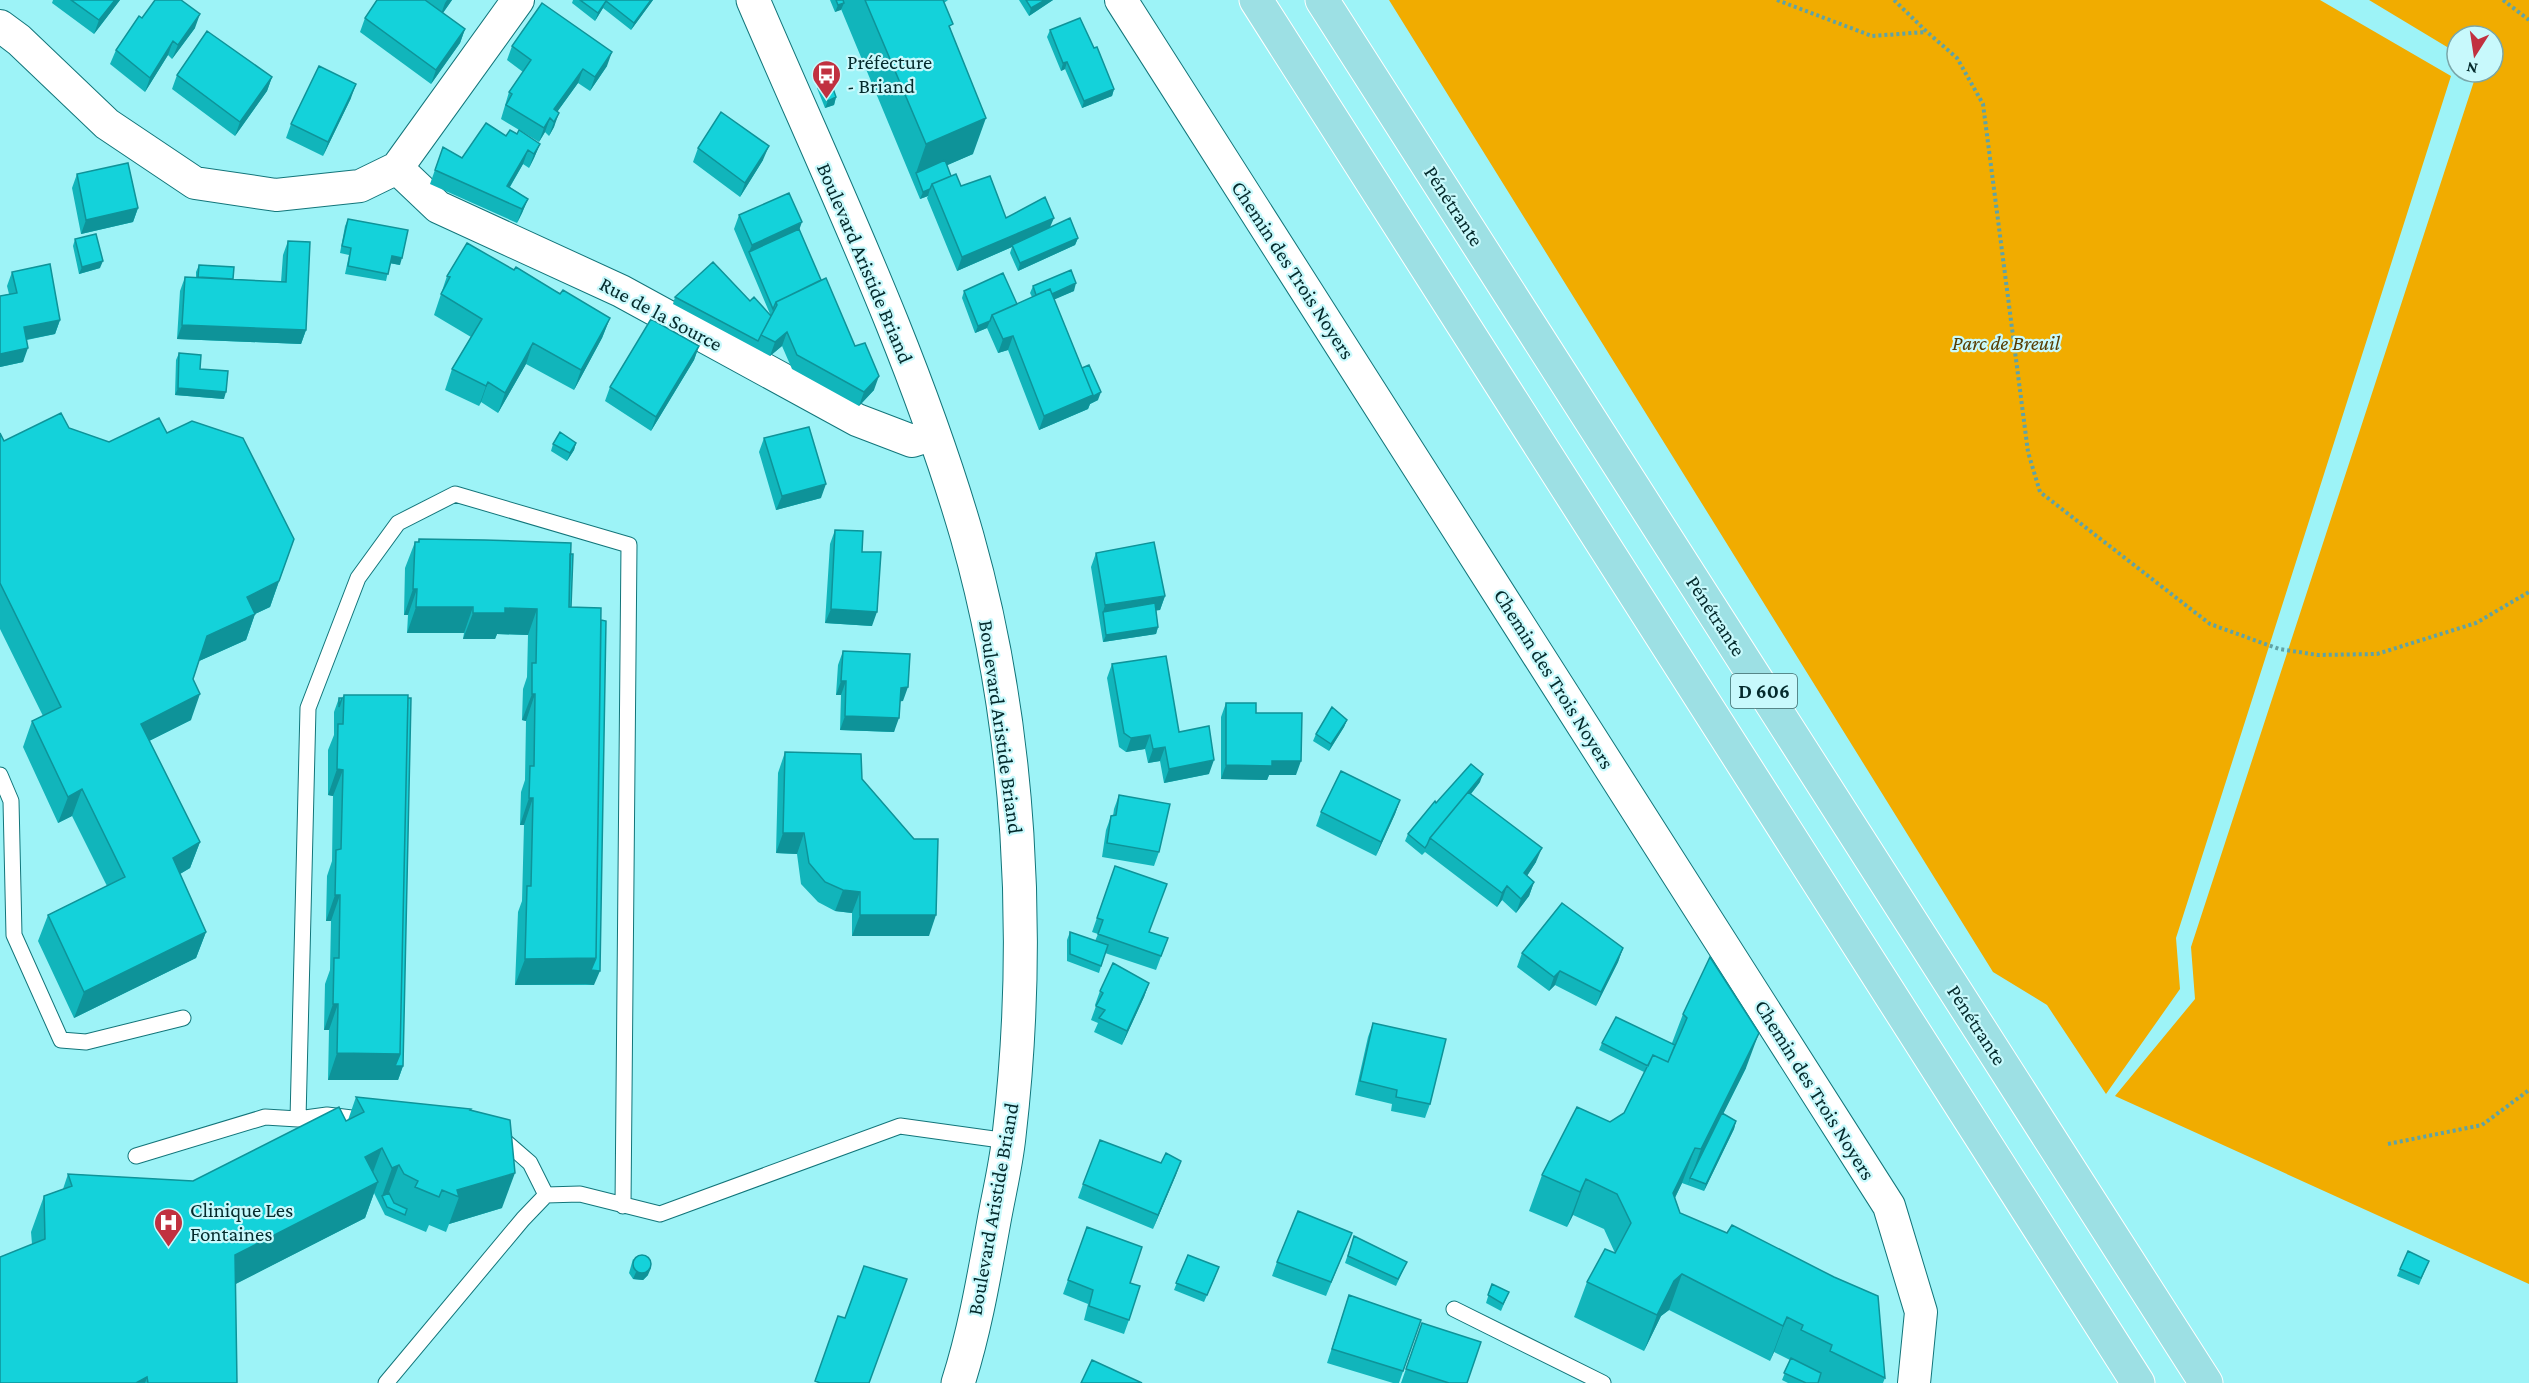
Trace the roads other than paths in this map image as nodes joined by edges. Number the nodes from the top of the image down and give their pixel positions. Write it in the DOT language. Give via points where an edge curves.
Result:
graph roads {
  1 [pos="518,0"];
  2 [pos="753,0"];
  3 [pos="1121,0"];
  4 [pos="1256,0"];
  5 [pos="1322,0"];
  6 [pos="0,26"];
  7 [pos="397,168"];
  8 [pos="934,434"];
  9 [pos="0,775"];
  10 [pos="183,1018"];
  11 [pos="298,1119"];
  12 [pos="385,1122"];
  13 [pos="478,1133"];
  14 [pos="1008,1141"];
  15 [pos="136,1156"];
  16 [pos="546,1195"];
  17 [pos="623,1206"];
  18 [pos="1454,1309"];
  19 [pos="386,1383"];
  20 [pos="958,1383"];
  21 [pos="1603,1383"];
  22 [pos="1914,1383"];
  23 [pos="2138,1383"];
  24 [pos="2206,1383"];
  1 -- 7 [label="street"];
  2 -- 8 [label="street, Boulevard Aristide Briand"];
  3 -- 22 [label="street, Chemin des Trois Noyers" via="1889,1206 1921,1312"];
  4 -- 23 [label="main road, D 606"];
  5 -- 24 [label="main road, Pénétrante / D 606"];
  6 -- 7 [label="street" via="107,124 195,183 276,195 360,186"];
  7 -- 8 [label="street, Rue de la Source" via="438,207 621,291 857,420 912,441"];
  8 -- 14 [label="street, Boulevard Aristide Briand" via="980,592 1009,758 1021,935 1018,1039"];
  9 -- 10 [label="lane" via="11,801 14,935 61,1041 86,1042"];
  11 -- 12 [label="lane" via="327,1115"];
  11 -- 15 [label="lane" via="265,1117"];
  11 -- 17 [label="lane" via="308,708 358,578 398,523 455,494 629,545"];
  13 -- 16 [label="lane" via="501,1136 530,1162"];
  14 -- 17 [label="lane" via="900,1126 660,1214"];
  14 -- 20 [label="street, Boulevard Aristide Briand" via="981,1292"];
  16 -- 17 [label="lane" via="580,1194"];
  16 -- 19 [label="lane"];
  18 -- 21 [label="lane"];
}
